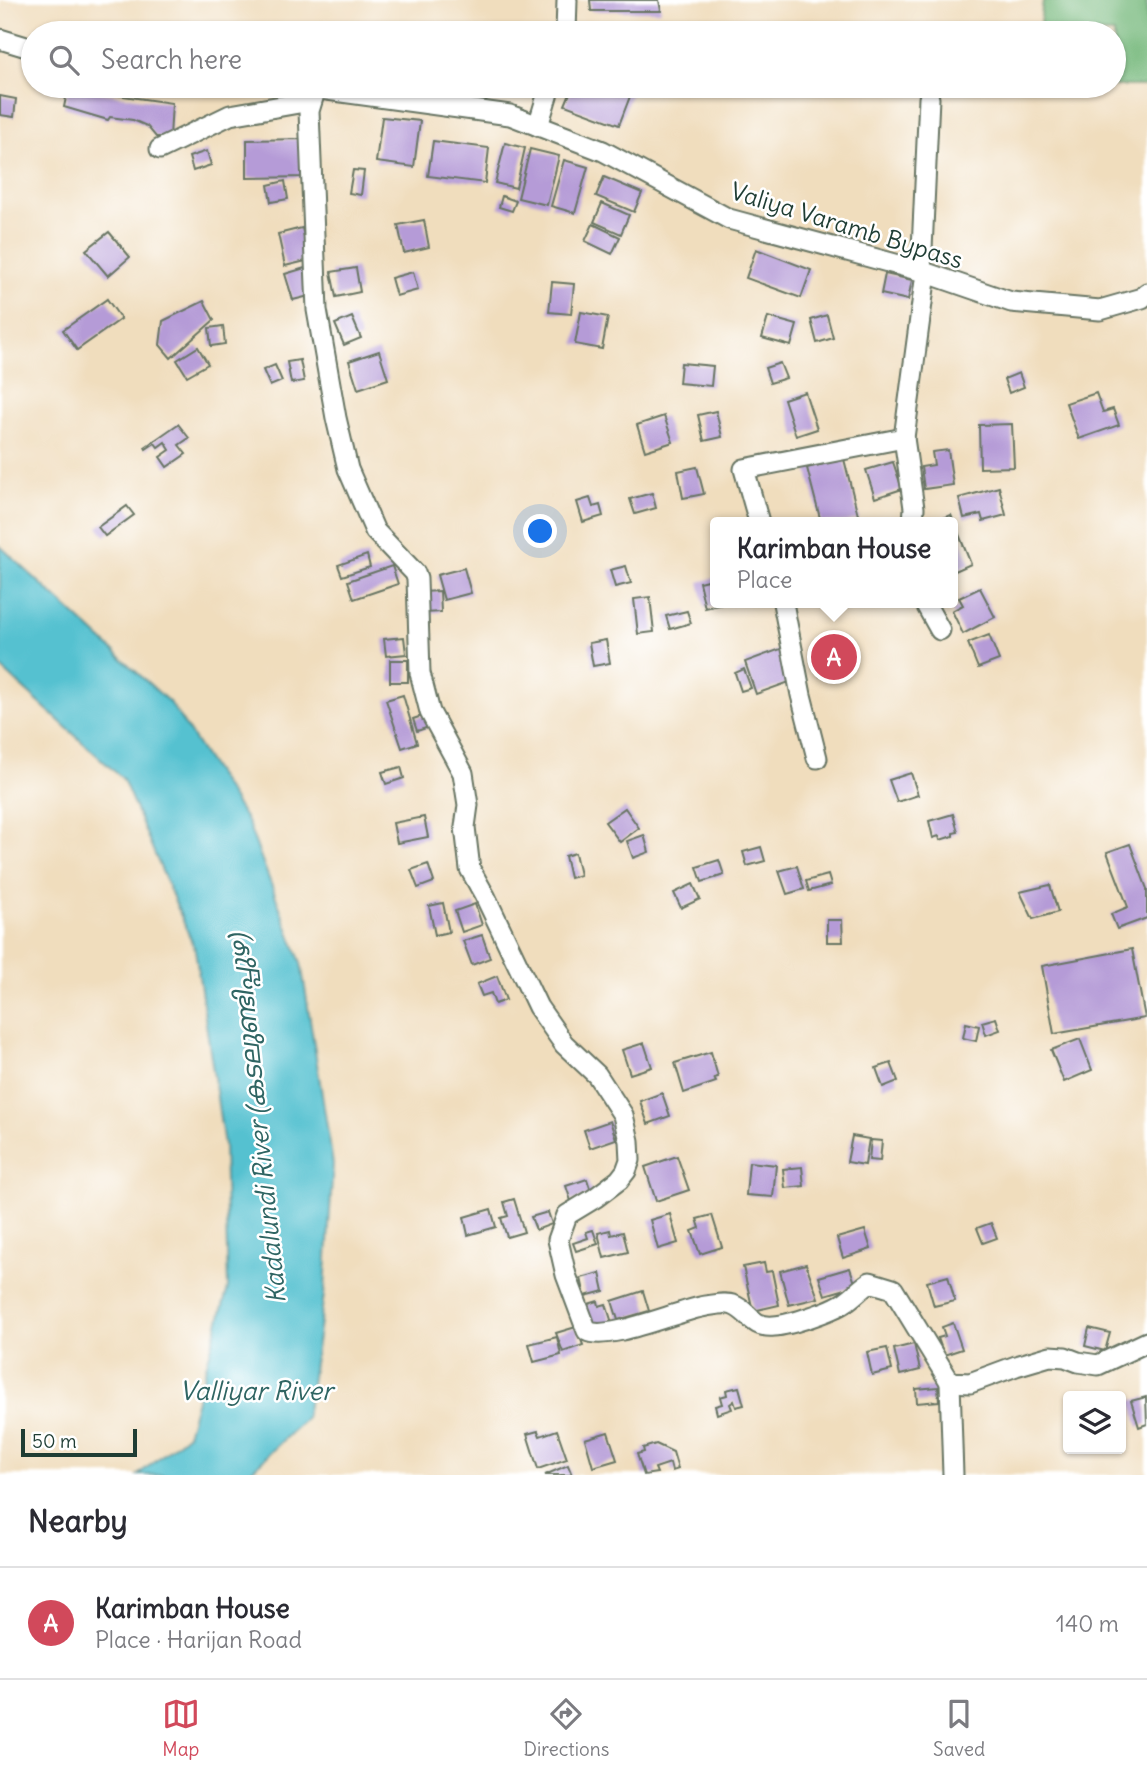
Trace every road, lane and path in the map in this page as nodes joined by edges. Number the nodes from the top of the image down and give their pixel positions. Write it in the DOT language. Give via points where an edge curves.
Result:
graph roads {
  1 [pos="567,0"];
  2 [pos="568,21"];
  3 [pos="0,39"];
  4 [pos="21,45"];
  5 [pos="302,98"];
  6 [pos="308,98"];
  7 [pos="387,98"];
  8 [pos="546,98"];
  9 [pos="929,98"];
  10 [pos="538,126"];
  11 [pos="160,149"];
  12 [pos="924,272"];
  13 [pos="1147,293"];
  14 [pos="904,438"];
  15 [pos="758,517"];
  16 [pos="913,517"];
  17 [pos="784,608"];
  18 [pos="928,608"];
  19 [pos="940,630"];
  20 [pos="817,758"];
  21 [pos="1147,1342"];
  22 [pos="950,1382"];
  23 [pos="953,1475"];
  1 -- 2 [label="street"];
  3 -- 4 [label="street"];
  5 -- 11 [label="street" via="299,103 230,115"];
  6 -- 22 [label="street" via="317,310 336,418 348,469 375,531 417,579 420,673 430,712 463,773 470,869 538,1007 564,1044 597,1075 623,1115 629,1141 631,1160 626,1171 567,1215 558,1240 587,1331 594,1335 620,1330 723,1304 734,1305 756,1325 774,1326 825,1312 870,1282 893,1289"];
  7 -- 10 [label="street, Valiya Varamb Bypass" via="510,115"];
  8 -- 10 [label="street"];
  9 -- 12 [label="street"];
  10 -- 12 [label="street, Valiya Varamb Bypass" via="603,151 729,219"];
  12 -- 13 [label="street, Valiya Varamb Bypass" via="1011,302 1100,310"];
  12 -- 14 [label="street"];
  14 -- 15 [label="street" via="744,469"];
  14 -- 16 [label="street"];
  17 -- 20 [label="street"];
  18 -- 19 [label="street"];
  21 -- 22 [label="street" via="1098,1365 1050,1356 970,1383"];
  22 -- 23 [label="street"];
}
